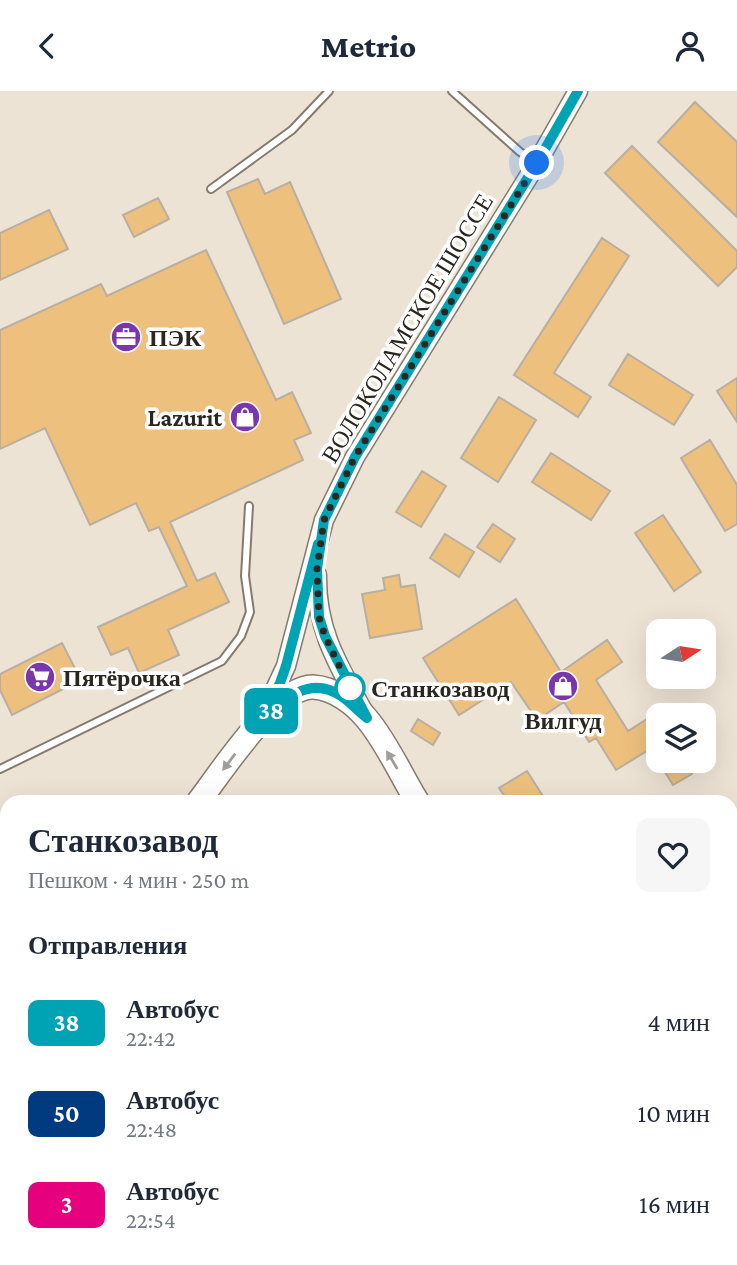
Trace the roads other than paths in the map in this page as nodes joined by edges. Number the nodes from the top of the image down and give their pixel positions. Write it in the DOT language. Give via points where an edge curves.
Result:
graph roads {
  1 [pos="329,91"];
  2 [pos="452,91"];
  3 [pos="578,91"];
  4 [pos="537,163"];
  5 [pos="211,189"];
  6 [pos="249,506"];
  7 [pos="324,520"];
  8 [pos="367,718"];
  9 [pos="259,722"];
  10 [pos="0,769"];
  11 [pos="204,795"];
  12 [pos="413,795"];
  1 -- 5 [label="lane" via="292,130"];
  2 -- 4 [label="lane"];
  3 -- 4 [label="street, ВОЛОКОЛАМСКОЕ ШОССЕ"];
  4 -- 7 [label="street, ВОЛОКОЛАМСКОЕ ШОССЕ" via="355,457"];
  6 -- 10 [label="lane" via="245,576 250,612 241,636 222,661"];
  7 -- 8 [label="street, ВОЛОКОЛАМСКОЕ ШОССЕ" via="317,569 319,617"];
  7 -- 9 [label="street, ВОЛОКОЛАМСКОЕ ШОССЕ" via="286,666"];
  8 -- 9 [label="highway" via="339,694 312,687 288,696"];
  12 -- 8 [label="highway, one-way"];
  9 -- 11 [label="highway, one-way"];
}
